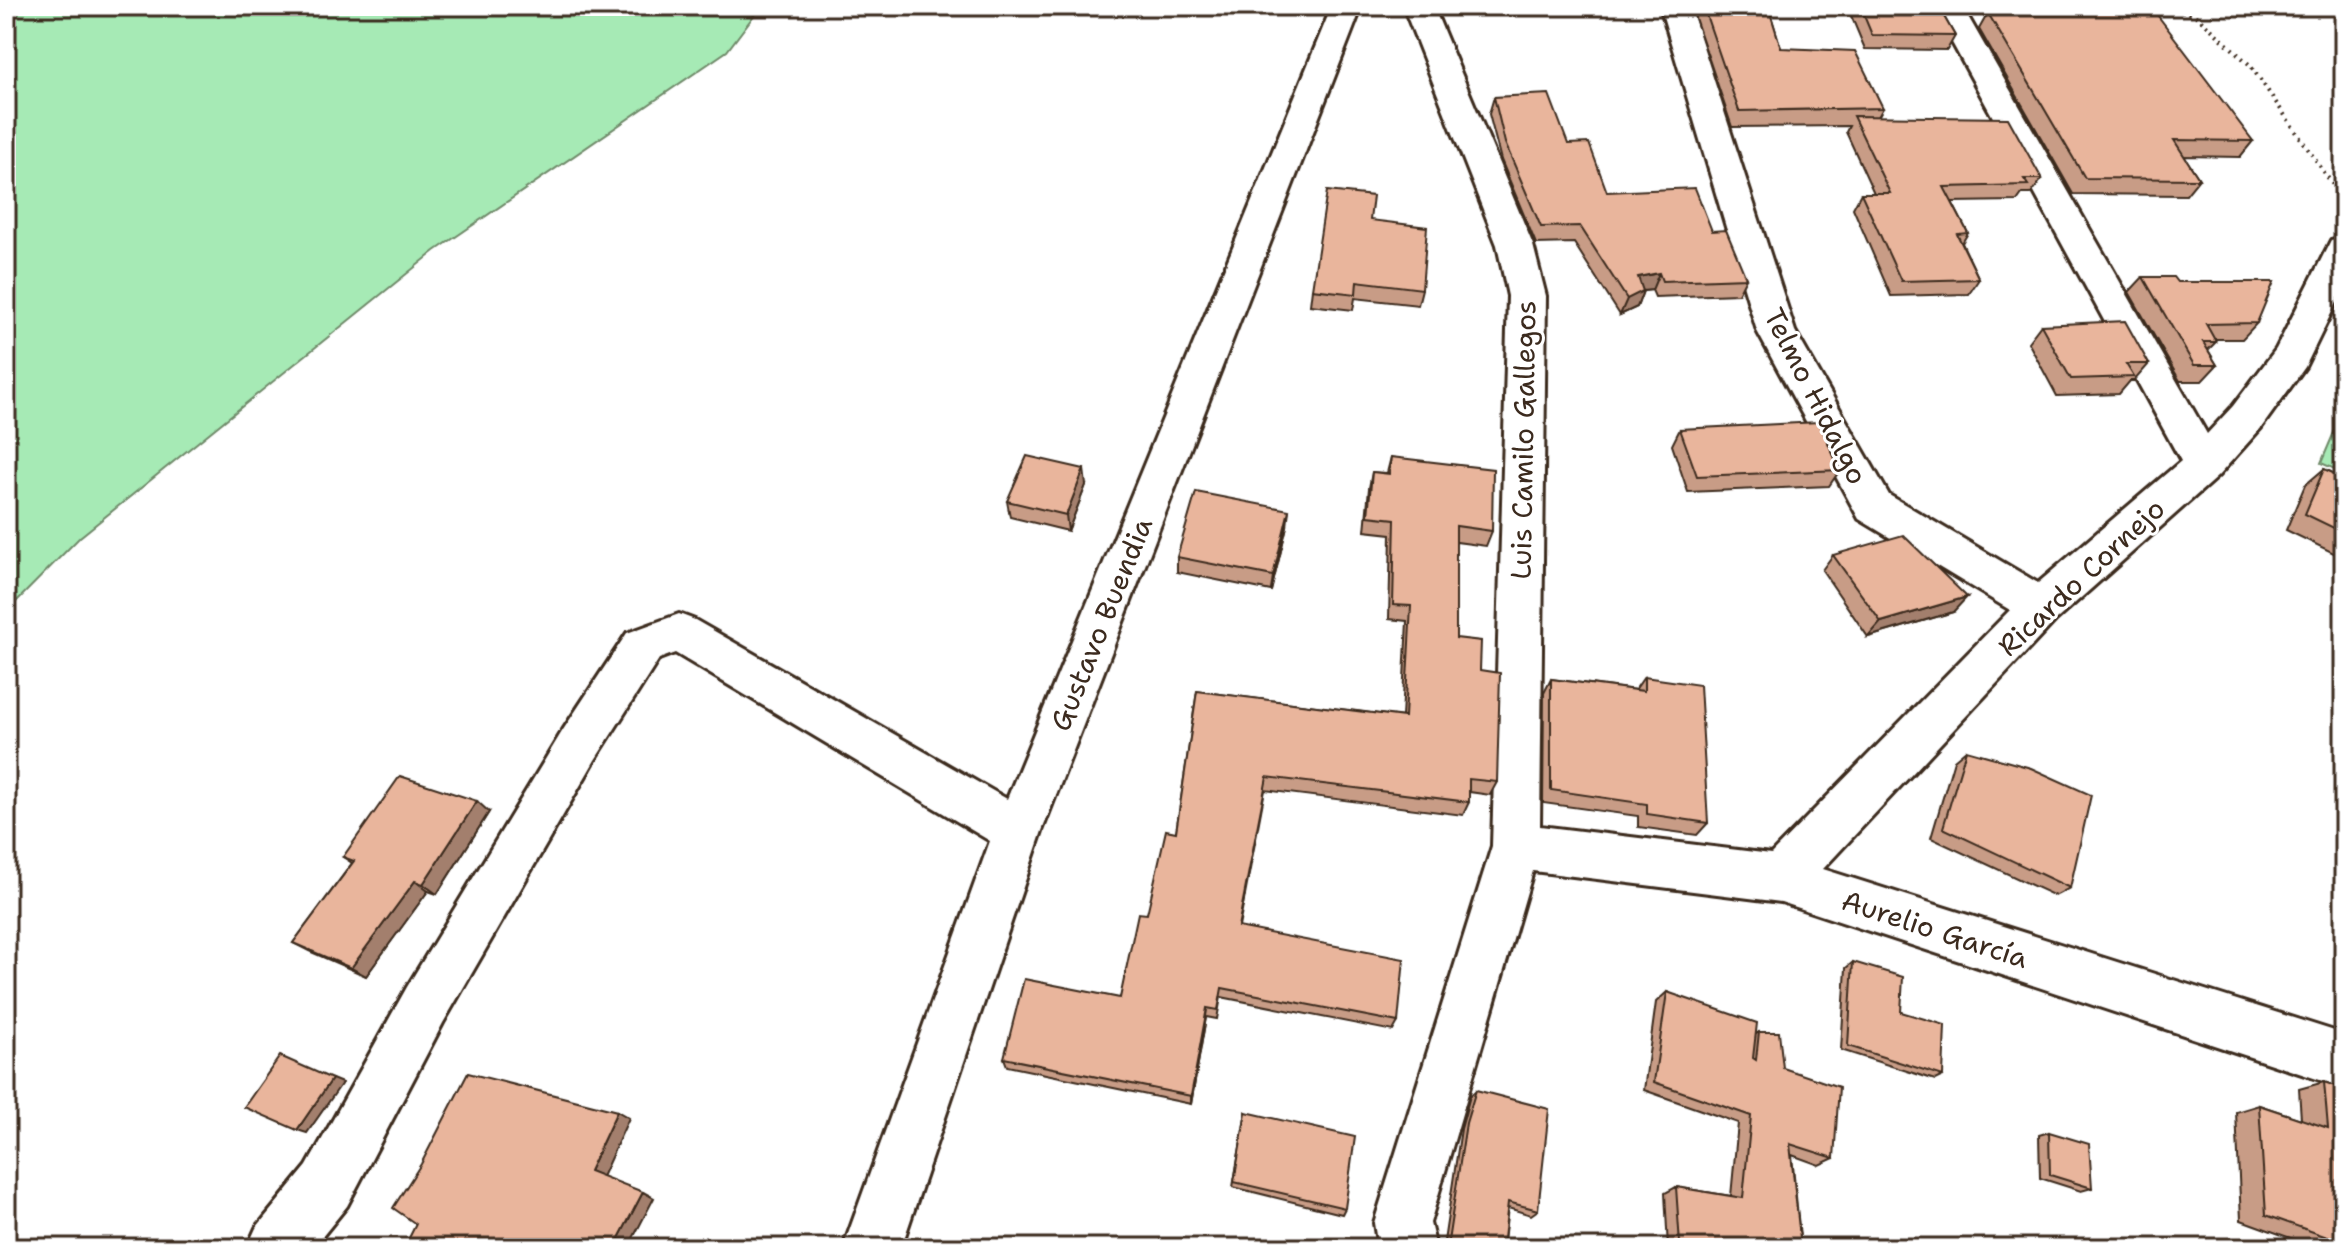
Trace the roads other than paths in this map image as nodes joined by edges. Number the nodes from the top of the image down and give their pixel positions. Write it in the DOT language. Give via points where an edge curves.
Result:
graph roads {
  1 [pos="1347,6"];
  2 [pos="1418,6"];
  3 [pos="1675,6"];
  4 [pos="1947,6"];
  5 [pos="2344,249"];
  6 [pos="2204,465"];
  7 [pos="2041,607"];
  8 [pos="1018,831"];
  9 [pos="1516,846"];
  10 [pos="1781,879"];
  11 [pos="2344,1061"];
  12 [pos="276,1248"];
  13 [pos="872,1248"];
  14 [pos="1407,1248"];
  1 -- 8 [label="street, Gustavo Buendia"];
  2 -- 9 [label="street, Luis Camilo Gallegos" via="1515,245 1527,296"];
  3 -- 7 [label="street, Telmo Hidalgo" via="1776,331 1874,507"];
  4 -- 6 [label="street"];
  5 -- 6 [label="street, Ricardo Cornejo" via="2291,357"];
  6 -- 7 [label="street, Ricardo Cornejo"];
  7 -- 10 [label="street, Ricardo Cornejo"];
  8 -- 12 [label="street" via="679,633 643,646 433,992 327,1186"];
  8 -- 13 [label="street, Gustavo Buendia"];
  9 -- 10 [label="street, Aurelio García"];
  9 -- 14 [label="street, Luis Camilo Gallegos" via="1402,1223"];
  10 -- 11 [label="street, Aurelio García"];
}
